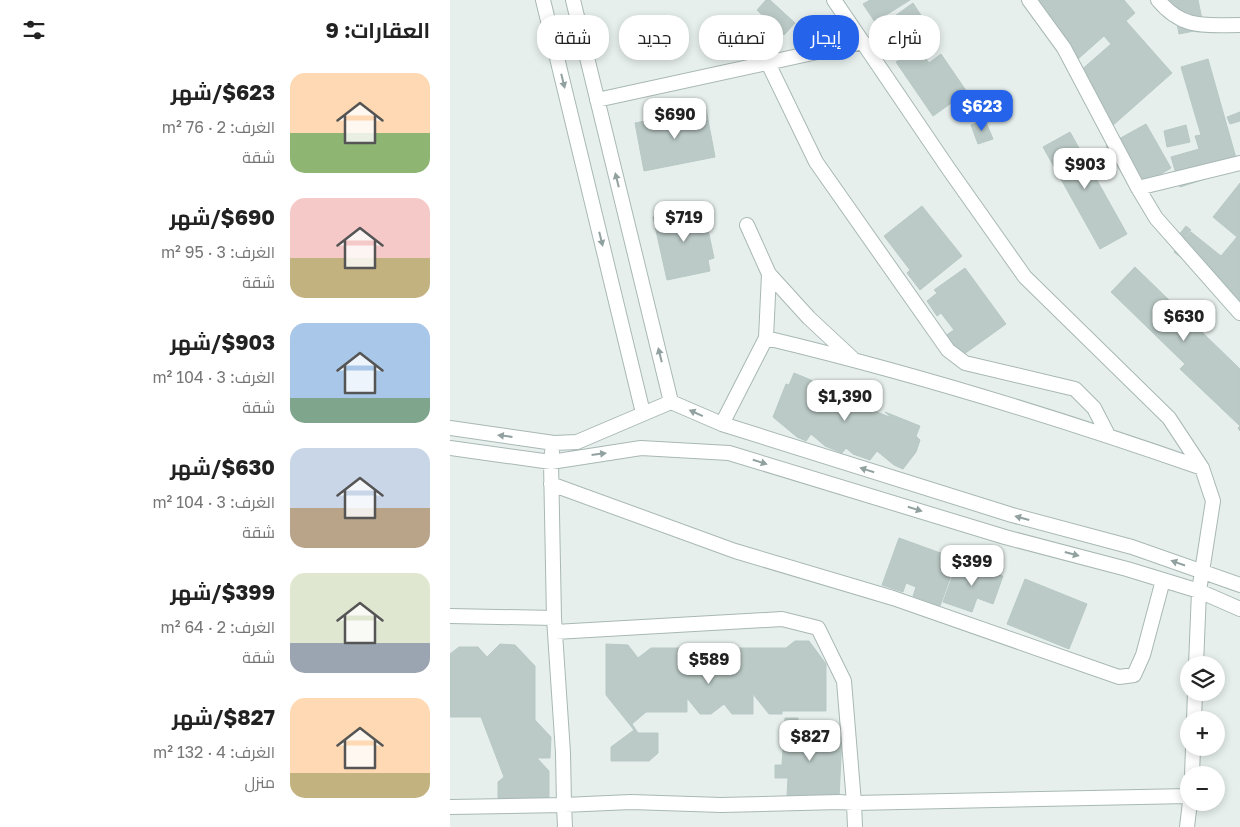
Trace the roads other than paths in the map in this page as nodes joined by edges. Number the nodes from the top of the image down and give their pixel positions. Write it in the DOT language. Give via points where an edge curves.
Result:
graph roads {
  1 [pos="543,0"];
  2 [pos="573,0"];
  3 [pos="834,0"];
  4 [pos="1028,0"];
  5 [pos="1158,0"];
  6 [pos="1240,25"];
  7 [pos="863,42"];
  8 [pos="768,63"];
  9 [pos="597,100"];
  10 [pos="1240,163"];
  11 [pos="1138,188"];
  12 [pos="747,225"];
  13 [pos="769,274"];
  14 [pos="1240,313"];
  15 [pos="766,338"];
  16 [pos="852,358"];
  17 [pos="671,402"];
  18 [pos="643,413"];
  19 [pos="722,424"];
  20 [pos="450,428"];
  21 [pos="1108,436"];
  22 [pos="554,443"];
  23 [pos="450,448"];
  24 [pos="551,462"];
  25 [pos="1202,468"];
  26 [pos="551,484"];
  27 [pos="1202,571"];
  28 [pos="1163,580"];
  29 [pos="1240,585"];
  30 [pos="1199,591"];
  31 [pos="1240,609"];
  32 [pos="450,616"];
  33 [pos="554,625"];
  34 [pos="1196,656"];
  35 [pos="1180,796"];
  36 [pos="854,804"];
  37 [pos="564,805"];
  38 [pos="450,807"];
  39 [pos="1189,811"];
  40 [pos="564,827"];
  41 [pos="855,827"];
  42 [pos="1187,827"];
  1 -- 18 [label="street, one-way"];
  2 -- 9 [label="street"];
  3 -- 7 [label="street"];
  4 -- 11 [label="street" via="1064,48"];
  5 -- 6 [label="street" via="1176,17 1194,25"];
  7 -- 8 [label="street"];
  7 -- 25 [label="street" via="1025,277 1170,418"];
  8 -- 9 [label="street"];
  8 -- 21 [label="street" via="816,162 948,350 965,363 1074,389 1094,408"];
  17 -- 9 [label="street, one-way"];
  10 -- 11 [label="street"];
  11 -- 14 [label="street" via="1156,218"];
  12 -- 13 [label="street"];
  13 -- 15 [label="street"];
  13 -- 16 [label="street"];
  15 -- 16 [label="street"];
  15 -- 19 [label="street"];
  16 -- 21 [label="street"];
  17 -- 18 [label="street"];
  19 -- 17 [label="street, one-way"];
  18 -- 22 [label="street" via="577,442"];
  27 -- 19 [label="street, one-way"];
  22 -- 20 [label="street, one-way"];
  21 -- 25 [label="street"];
  22 -- 24 [label="street"];
  23 -- 24 [label="street"];
  24 -- 26 [label="street"];
  24 -- 28 [label="street, one-way" via="641,448 729,453 1005,537"];
  25 -- 27 [label="street" via="1213,501"];
  26 -- 28 [label="street" via="735,551 893,598 1119,677 1134,675 1143,655"];
  26 -- 33 [label="street"];
  27 -- 29 [label="street"];
  27 -- 30 [label="street"];
  28 -- 30 [label="street"];
  30 -- 31 [label="street"];
  30 -- 34 [label="street"];
  32 -- 33 [label="street"];
  33 -- 36 [label="street" via="782,619 818,628 844,681"];
  33 -- 37 [label="street" via="564,753"];
  35 -- 36 [label="street"];
  36 -- 37 [label="street" via="631,802"];
  36 -- 41 [label="street"];
  37 -- 38 [label="street"];
  37 -- 40 [label="street"];
  39 -- 42 [label="street"];
}
